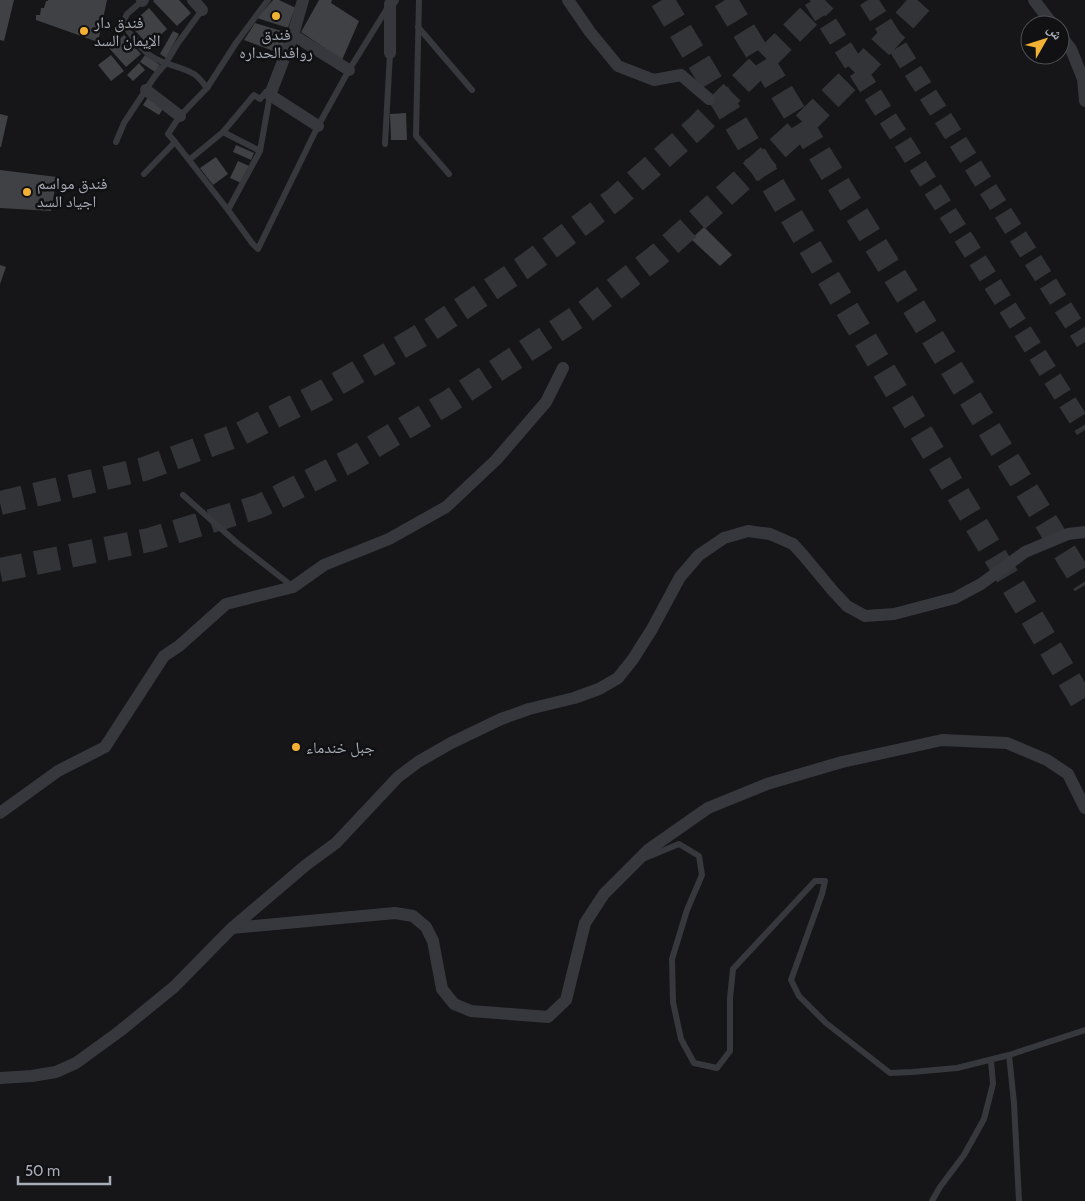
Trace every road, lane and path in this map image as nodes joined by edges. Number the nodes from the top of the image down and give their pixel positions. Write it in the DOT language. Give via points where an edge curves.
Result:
graph roads {
  1 [pos="142,0"];
  2 [pos="193,0"];
  3 [pos="268,0"];
  4 [pos="303,0"];
  5 [pos="419,0"];
  6 [pos="568,0"];
  7 [pos="1034,0"];
  8 [pos="391,2"];
  9 [pos="202,10"];
  10 [pos="1045,15"];
  11 [pos="418,27"];
  12 [pos="293,35"];
  13 [pos="1070,48"];
  14 [pos="390,52"];
  15 [pos="166,63"];
  16 [pos="349,70"];
  17 [pos="208,88"];
  18 [pos="146,90"];
  19 [pos="472,90"];
  20 [pos="270,94"];
  21 [pos="709,98"];
  22 [pos="1085,101"];
  23 [pos="180,116"];
  24 [pos="318,126"];
  25 [pos="224,132"];
  26 [pos="116,142"];
  27 [pos="175,142"];
  28 [pos="385,144"];
  29 [pos="260,151"];
  30 [pos="189,160"];
  31 [pos="144,174"];
  32 [pos="449,174"];
  33 [pos="228,210"];
  34 [pos="563,368"];
  35 [pos="183,495"];
  36 [pos="1085,532"];
  37 [pos="293,587"];
  38 [pos="1085,808"];
  39 [pos="0,814"];
  40 [pos="635,863"];
  41 [pos="232,928"];
  42 [pos="1085,1030"];
  43 [pos="1009,1055"];
  44 [pos="991,1060"];
  45 [pos="0,1078"];
  46 [pos="932,1201"];
  47 [pos="1019,1201"];
  1 -- 15 [label="lane" via="127,14 123,23 150,55"];
  2 -- 9 [label="street"];
  3 -- 17 [label="lane"];
  4 -- 12 [label="street"];
  5 -- 11 [label="lane"];
  6 -- 21 [label="street" via="618,66 654,80 681,75"];
  7 -- 10 [label="street"];
  8 -- 14 [label="street"];
  8 -- 16 [label="lane"];
  9 -- 15 [label="lane"];
  11 -- 19 [label="lane"];
  11 -- 32 [label="lane" via="416,136"];
  12 -- 16 [label="street"];
  12 -- 20 [label="street"];
  13 -- 22 [label="street" via="1083,79"];
  14 -- 28 [label="lane"];
  15 -- 17 [label="lane" via="196,75"];
  15 -- 18 [label="lane"];
  16 -- 24 [label="lane"];
  17 -- 23 [label="lane"];
  18 -- 23 [label="street"];
  18 -- 26 [label="lane" via="124,123"];
  20 -- 24 [label="street"];
  20 -- 25 [label="lane" via="266,92 260,99 254,95"];
  20 -- 29 [label="lane"];
  23 -- 27 [label="lane" via="168,134"];
  24 -- 33 [label="lane" via="258,249"];
  25 -- 29 [label="lane"];
  25 -- 30 [label="lane"];
  27 -- 30 [label="lane"];
  27 -- 31 [label="lane"];
  29 -- 33 [label="lane"];
  30 -- 33 [label="lane"];
  34 -- 37 [label="street" via="546,402 496,460 446,506 389,539 324,565"];
  35 -- 37 [label="lane"];
  36 -- 41 [label="street" via="1068,534 1025,552 955,598 894,614 865,616 847,606 833,592 793,544 770,534 748,531 724,538 699,555 680,577 634,659 618,678 574,698 500,719 418,762 398,777 336,842"];
  37 -- 39 [label="street" via="226,604 164,656 105,747 58,771"];
  38 -- 40 [label="street" via="1068,774 1047,760 1007,743 942,740 842,762 767,784 708,808 648,850"];
  40 -- 41 [label="street" via="604,894 585,924 566,1000 548,1017 472,1011 454,1004 442,989 433,941 426,927 413,916 394,913"];
  40 -- 44 [label="lane" via="679,844 699,856 702,875 672,959 673,1002 680,1039 694,1063 717,1068 730,1051 733,969 815,881 824,881 822,894 791,980 799,996 826,1023 890,1073 957,1068"];
  41 -- 45 [label="street" via="174,987 76,1063 56,1072"];
  42 -- 43 [label="lane"];
  43 -- 44 [label="lane"];
  43 -- 47 [label="lane"];
  44 -- 46 [label="lane" via="993,1084 984,1119"];
}
